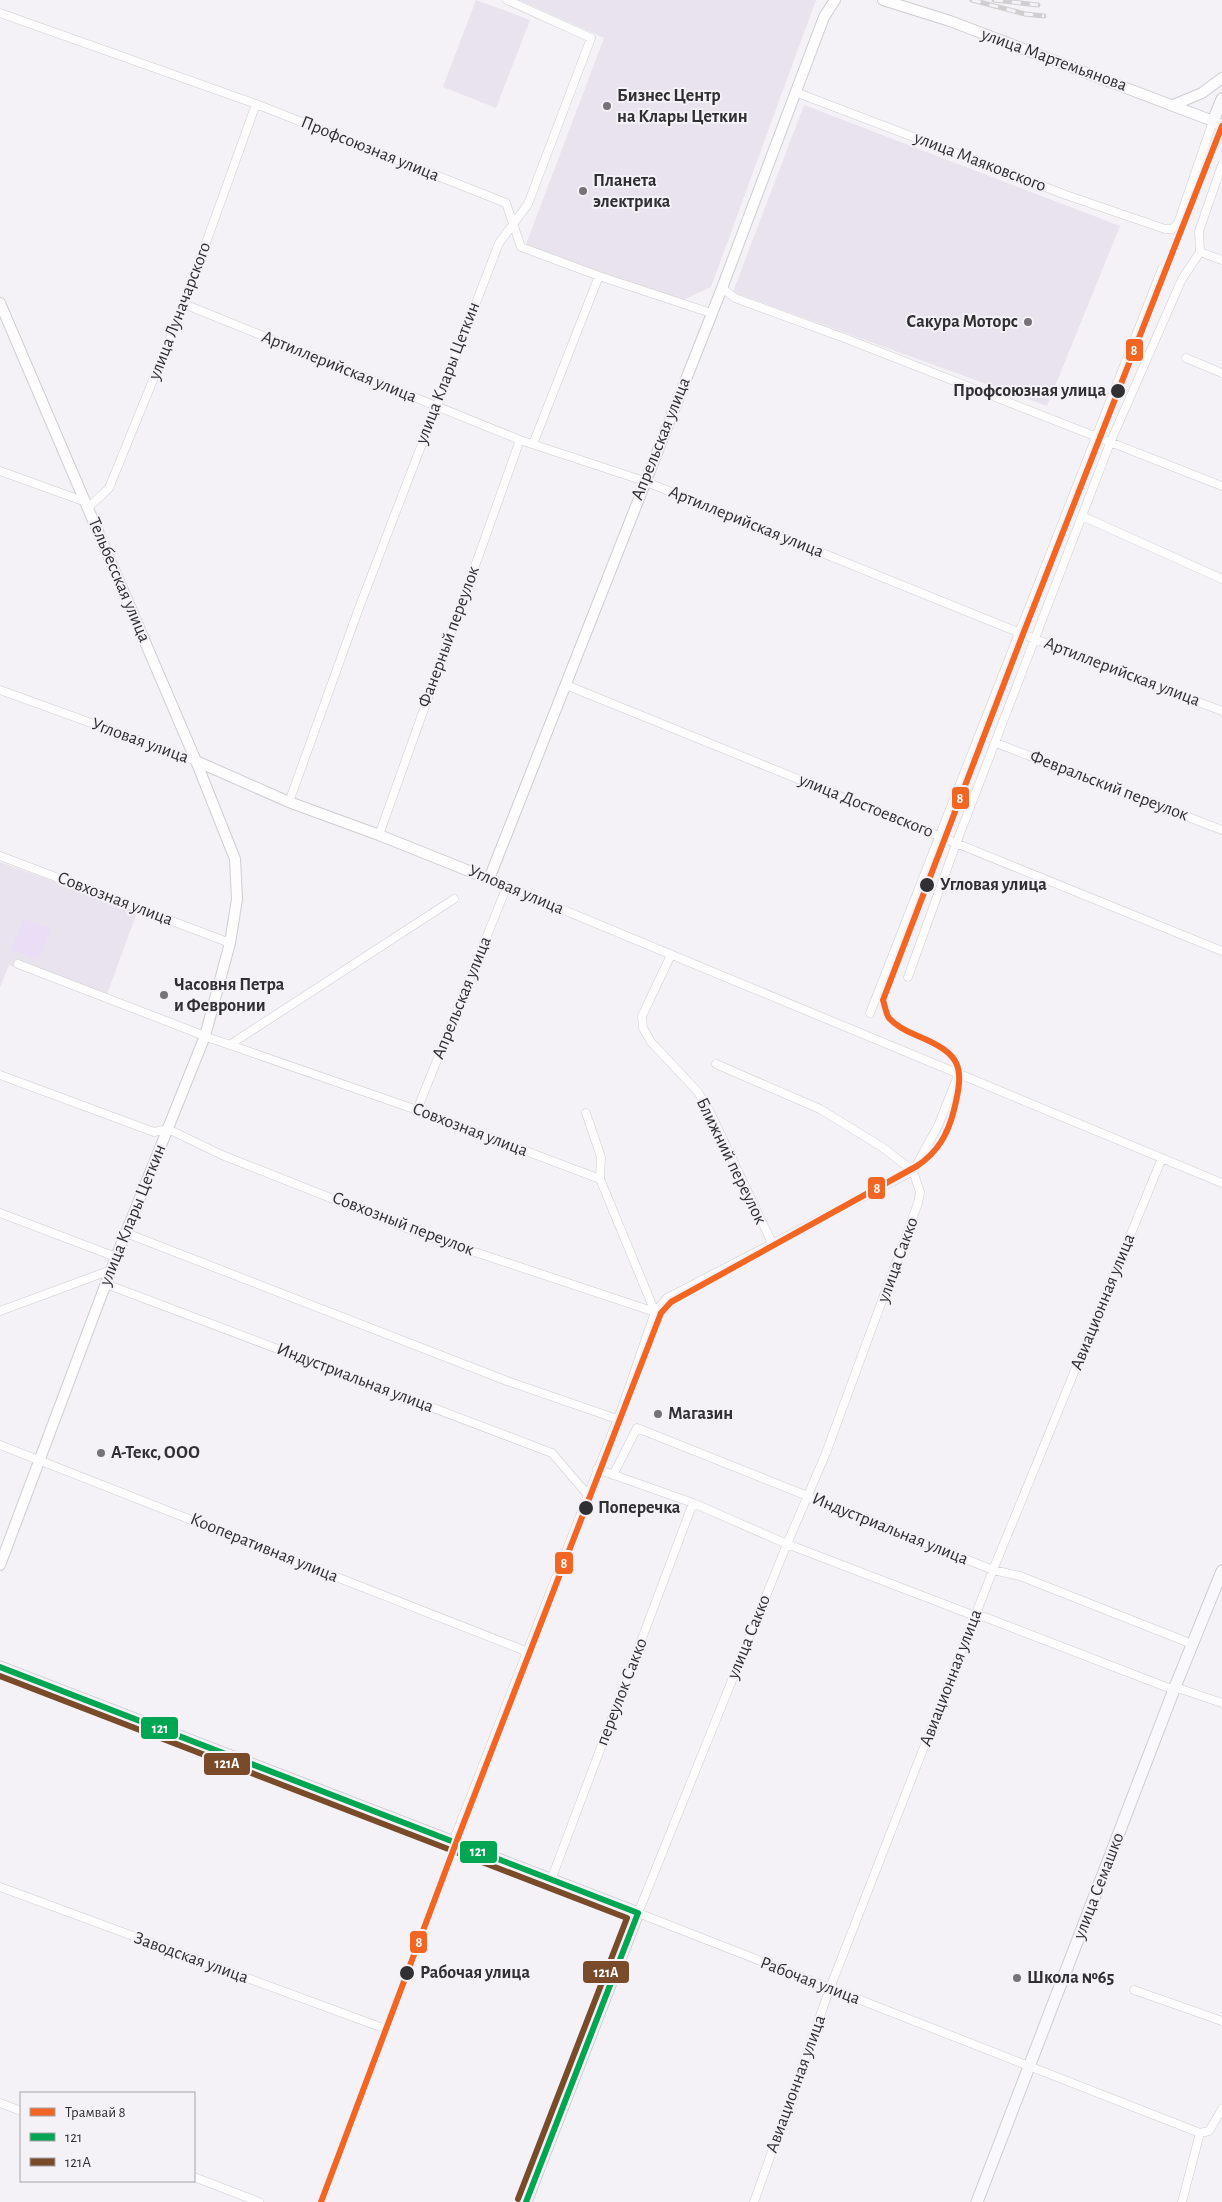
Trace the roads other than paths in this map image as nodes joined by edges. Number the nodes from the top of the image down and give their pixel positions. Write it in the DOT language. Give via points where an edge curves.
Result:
graph roads {
  1 [pos="507,0"];
  2 [pos="835,0"];
  3 [pos="883,0"];
  4 [pos="0,13"];
  5 [pos="1222,78"];
  6 [pos="795,92"];
  7 [pos="1222,99"];
  8 [pos="256,104"];
  9 [pos="1173,105"];
  10 [pos="1217,124"];
  11 [pos="1222,165"];
  12 [pos="513,224"];
  13 [pos="1200,252"];
  14 [pos="1222,260"];
  15 [pos="1162,269"];
  16 [pos="599,276"];
  17 [pos="722,288"];
  18 [pos="0,303"];
  19 [pos="184,304"];
  20 [pos="711,313"];
  21 [pos="1186,358"];
  22 [pos="1222,372"];
  23 [pos="435,406"];
  24 [pos="1095,437"];
  25 [pos="520,440"];
  26 [pos="1110,443"];
  27 [pos="533,444"];
  28 [pos="0,471"];
  29 [pos="644,481"];
  30 [pos="1222,486"];
  31 [pos="87,505"];
  32 [pos="1082,516"];
  33 [pos="1222,579"];
  34 [pos="1020,632"];
  35 [pos="1035,638"];
  36 [pos="566,685"];
  37 [pos="0,690"];
  38 [pos="1222,711"];
  39 [pos="996,743"];
  40 [pos="196,761"];
  41 [pos="288,802"];
  42 [pos="1222,830"];
  43 [pos="379,835"];
  44 [pos="940,835"];
  45 [pos="956,844"];
  46 [pos="0,856"];
  47 [pos="235,859"];
  48 [pos="489,879"];
  49 [pos="508,886"];
  50 [pos="454,899"];
  51 [pos="230,943"];
  52 [pos="1222,951"];
  53 [pos="671,955"];
  54 [pos="18,964"];
  55 [pos="908,977"];
  56 [pos="870,1013"];
  57 [pos="204,1036"];
  58 [pos="232,1044"];
  59 [pos="716,1064"];
  60 [pos="959,1073"];
  61 [pos="0,1075"];
  62 [pos="416,1110"];
  63 [pos="586,1113"];
  64 [pos="168,1129"];
  65 [pos="1162,1158"];
  66 [pos="913,1171"];
  67 [pos="600,1179"];
  68 [pos="1222,1184"];
  69 [pos="0,1213"];
  70 [pos="126,1233"];
  71 [pos="772,1243"];
  72 [pos="116,1257"];
  73 [pos="111,1270"];
  74 [pos="106,1284"];
  75 [pos="0,1311"];
  76 [pos="655,1312"];
  77 [pos="617,1419"];
  78 [pos="0,1445"];
  79 [pos="39,1459"];
  80 [pos="598,1469"];
  81 [pos="613,1475"];
  82 [pos="588,1496"];
  83 [pos="808,1496"];
  84 [pos="694,1504"];
  85 [pos="787,1544"];
  86 [pos="0,1564"];
  87 [pos="993,1570"];
  88 [pos="1222,1572"];
  89 [pos="975,1616"];
  90 [pos="1192,1644"];
  91 [pos="528,1652"];
  92 [pos="0,1667"];
  93 [pos="1175,1688"];
  94 [pos="1222,1703"];
  95 [pos="453,1842"];
  96 [pos="552,1880"];
  97 [pos="0,1887"];
  98 [pos="638,1913"];
  99 [pos="830,1988"];
  100 [pos="1134,1990"];
  101 [pos="1222,2021"];
  102 [pos="383,2028"];
  103 [pos="1029,2066"];
  104 [pos="0,2102"];
  105 [pos="1222,2109"];
  106 [pos="20,2111"];
  107 [pos="1200,2133"];
  108 [pos="195,2177"];
  109 [pos="259,2202"];
  110 [pos="526,2202"];
  111 [pos="754,2202"];
  112 [pos="977,2202"];
  113 [pos="1182,2202"];
  1 -- 12 [label="street, улица Клары Цеткин" via="591,38 528,204"];
  2 -- 6 [label="street, Апрельская улица" via="824,17"];
  3 -- 9 [label="street, улица Мартемьянова" via="950,21"];
  4 -- 8 [label="street, Профсоюзная улица"];
  5 -- 9 [label="street" via="1202,94"];
  6 -- 10 [label="street, улица Маяковского" via="1165,229 1172,229 1178,223"];
  6 -- 17 [label="street, Апрельская улица"];
  7 -- 10 [label="main road"];
  8 -- 12 [label="street, Профсоюзная улица" via="506,203"];
  8 -- 19 [label="street, улица Луначарского"];
  9 -- 10 [label="street, улица Мартемьянова"];
  11 -- 13 [label="street" via="1199,231"];
  12 -- 16 [label="street, Профсоюзная улица" via="521,247"];
  12 -- 23 [label="street, улица Клары Цеткин" via="499,243"];
  13 -- 14 [label="street"];
  13 -- 26 [label="street" via="1182,279"];
  15 -- 24 [label="street"];
  16 -- 20 [label="street, Профсоюзная улица"];
  16 -- 27 [label="street"];
  17 -- 20 [label="street, Апрельская улица"];
  17 -- 24 [label="street" via="735,298"];
  18 -- 31 [label="street, Тельбесская улица"];
  19 -- 23 [label="street, Артиллерийская улица"];
  19 -- 31 [label="street, улица Луначарского" via="109,488"];
  20 -- 29 [label="street, Апрельская улица"];
  21 -- 22 [label="street"];
  23 -- 25 [label="street, Артиллерийская улица"];
  23 -- 41 [label="street, улица Клары Цеткин"];
  24 -- 26 [label="street"];
  24 -- 34 [label="street"];
  25 -- 27 [label="street, Артиллерийская улица"];
  25 -- 43 [label="street, Фанерный переулок"];
  26 -- 30 [label="street"];
  26 -- 32 [label="street"];
  27 -- 29 [label="street, Артиллерийская улица"];
  28 -- 31 [label="street"];
  29 -- 34 [label="street, Артиллерийская улица"];
  29 -- 36 [label="street, Апрельская улица"];
  31 -- 40 [label="street, Тельбесская улица"];
  32 -- 33 [label="street"];
  32 -- 35 [label="street"];
  34 -- 35 [label="street, Артиллерийская улица"];
  34 -- 44 [label="street"];
  35 -- 38 [label="street, Артиллерийская улица"];
  35 -- 39 [label="street"];
  36 -- 44 [label="street, улица Достоевского"];
  36 -- 48 [label="street, Апрельская улица"];
  37 -- 40 [label="street, Угловая улица"];
  39 -- 42 [label="street, Февральский переулок"];
  39 -- 45 [label="street"];
  40 -- 41 [label="street, Угловая улица"];
  40 -- 47 [label="street, Тельбесская улица"];
  41 -- 43 [label="street, Угловая улица"];
  43 -- 48 [label="street, Угловая улица"];
  44 -- 45 [label="street, улица Достоевского"];
  44 -- 56 [label="street"];
  45 -- 52 [label="street, улица Достоевского"];
  45 -- 55 [label="street"];
  46 -- 51 [label="street, Совхозная улица"];
  47 -- 51 [label="street, улица Клары Цеткин" via="238,899"];
  48 -- 49 [label="street, Угловая улица"];
  49 -- 53 [label="street, Угловая улица"];
  49 -- 62 [label="street, Апрельская улица"];
  50 -- 58 [label="street"];
  51 -- 57 [label="street, улица Клары Цеткин"];
  53 -- 60 [label="street, Угловая улица"];
  53 -- 71 [label="street, Ближний переулок" via="642,1016 643,1028 651,1042 698,1092 709,1110"];
  54 -- 57 [label="street, Совхозная улица"];
  57 -- 58 [label="street, Совхозная улица"];
  57 -- 64 [label="street, улица Клары Цеткин"];
  58 -- 62 [label="street, Совхозная улица"];
  59 -- 66 [label="street" via="820,1109 882,1146"];
  60 -- 65 [label="street, Угловая улица"];
  60 -- 66 [label="street" via="938,1126"];
  61 -- 64 [label="street" via="154,1132"];
  62 -- 67 [label="street, Совхозная улица"];
  63 -- 67 [label="street" via="601,1157"];
  64 -- 70 [label="street, улица Клары Цеткин"];
  64 -- 76 [label="street, Совхозный переулок" via="222,1155 424,1235"];
  65 -- 68 [label="street, Угловая улица"];
  65 -- 87 [label="street, Авиационная улица"];
  66 -- 71 [label="street"];
  66 -- 83 [label="street, улица Сакко" via="920,1192 918,1203 858,1371"];
  67 -- 76 [label="street"];
  69 -- 72 [label="street"];
  70 -- 72 [label="street, улица Клары Цеткин"];
  70 -- 77 [label="street" via="507,1381"];
  71 -- 76 [label="street" via="667,1298"];
  72 -- 73 [label="street, улица Клары Цеткин"];
  73 -- 74 [label="street, улица Клары Цеткин"];
  73 -- 75 [label="street"];
  74 -- 79 [label="street, улица Клары Цеткин"];
  74 -- 82 [label="street, Индустриальная улица" via="552,1453"];
  76 -- 77 [label="street"];
  77 -- 80 [label="street"];
  78 -- 79 [label="street, Кооперативная улица"];
  79 -- 86 [label="street, улица Клары Цеткин"];
  79 -- 91 [label="street, Кооперативная улица"];
  80 -- 81 [label="street"];
  80 -- 82 [label="street"];
  81 -- 83 [label="street, Индустриальная улица" via="637,1428"];
  81 -- 84 [label="street"];
  82 -- 91 [label="street"];
  83 -- 85 [label="street, улица Сакко"];
  83 -- 87 [label="street, Индустриальная улица"];
  84 -- 85 [label="street"];
  84 -- 96 [label="street, переулок Сакко"];
  85 -- 89 [label="street"];
  85 -- 98 [label="street, улица Сакко"];
  87 -- 89 [label="street, Авиационная улица"];
  87 -- 90 [label="street, Индустриальная улица" via="1020,1576"];
  88 -- 90 [label="main road, улица Семашко"];
  89 -- 93 [label="street"];
  89 -- 99 [label="street, Авиационная улица"];
  90 -- 93 [label="main road, улица Семашко"];
  91 -- 95 [label="street"];
  92 -- 95 [label="main road, Рабочая улица"];
  93 -- 94 [label="street"];
  93 -- 103 [label="main road, улица Семашко"];
  95 -- 96 [label="main road, Рабочая улица"];
  96 -- 98 [label="main road, Рабочая улица"];
  97 -- 102 [label="street, Заводская улица"];
  98 -- 99 [label="street, Рабочая улица"];
  98 -- 110 [label="main road, улица Сакко"];
  99 -- 103 [label="street, Рабочая улица"];
  99 -- 111 [label="street, Авиационная улица"];
  100 -- 101 [label="street"];
  103 -- 107 [label="street, Рабочая улица"];
  103 -- 112 [label="main road, улица Семашко"];
  104 -- 106 [label="street"];
  105 -- 107 [label="street" via="1209,2131"];
  107 -- 113 [label="street"];
  108 -- 109 [label="street"];
}
